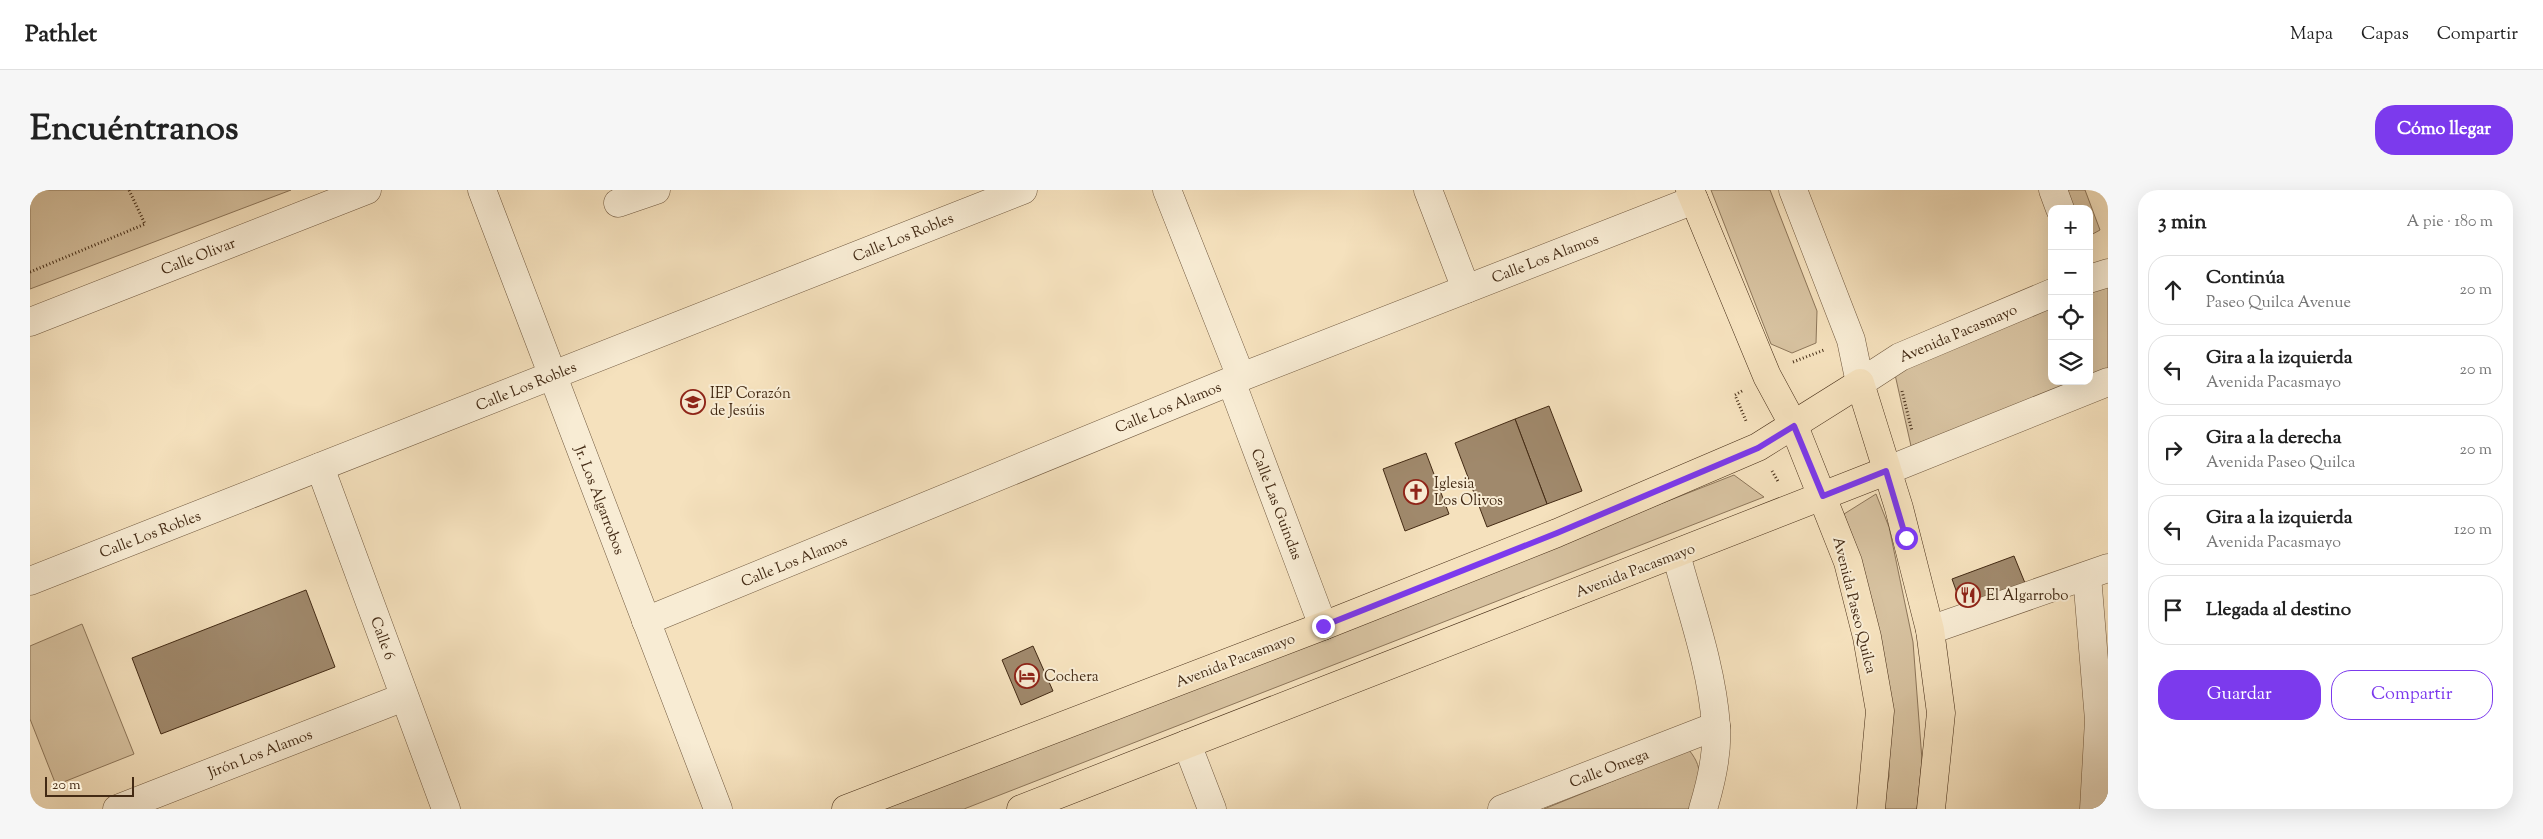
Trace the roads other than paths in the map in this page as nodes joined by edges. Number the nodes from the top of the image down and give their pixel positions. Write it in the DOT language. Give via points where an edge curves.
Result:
graph roads {
  1 [pos="367,190"];
  2 [pos="482,190"];
  3 [pos="656,190"];
  4 [pos="1023,190"];
  5 [pos="1167,190"];
  6 [pos="1428,190"];
  7 [pos="1793,190"];
  8 [pos="2053,190"];
  9 [pos="1692,195"];
  10 [pos="618,203"];
  11 [pos="2059,205"];
  12 [pos="2108,273"];
  13 [pos="2093,278"];
  14 [pos="1466,289"];
  15 [pos="2050,295"];
  16 [pos="30,322"];
  17 [pos="552,375"];
  18 [pos="1236,379"];
  19 [pos="2108,382"];
  20 [pos="1860,384"];
  21 [pos="1794,426"];
  22 [pos="320,467"];
  23 [pos="1886,471"];
  24 [pos="1823,496"];
  25 [pos="1676,554"];
  26 [pos="2097,572"];
  27 [pos="30,581"];
  28 [pos="646,621"];
  29 [pos="1323,626"];
  30 [pos="1930,630"];
  31 [pos="404,697"];
  32 [pos="1716,726"];
  33 [pos="1187,744"];
  34 [pos="1512,807"];
  35 [pos="116,809"];
  36 [pos="446,809"];
  37 [pos="718,809"];
  38 [pos="846,809"];
  39 [pos="1021,809"];
  40 [pos="1212,809"];
  41 [pos="1703,809"];
  42 [pos="1871,809"];
  43 [pos="1931,809"];
  44 [pos="2094,809"];
  1 -- 16 [label="street, Calle Olivar"];
  2 -- 17 [label="street, Jr. Los Algarrobos"];
  3 -- 10 [label="street"];
  4 -- 17 [label="street, Calle Los Robles"];
  5 -- 18 [label="street, Calle Las Guindas"];
  6 -- 14 [label="street"];
  7 -- 20 [label="street" via="1851,340"];
  8 -- 11 [label="street"];
  9 -- 14 [label="street, Calle Los Alamos"];
  9 -- 21 [label="main road, Avenida Paseo Quilca" via="1767,376"];
  12 -- 13 [label="street"];
  14 -- 18 [label="street, Calle Los Alamos"];
  15 -- 20 [label="street, Avenida Pacasmayo" via="1900,357"];
  17 -- 22 [label="street, Calle Los Robles"];
  17 -- 28 [label="street, Jr. Los Algarrobos"];
  18 -- 28 [label="street, Calle Los Alamos"];
  18 -- 29 [label="street, Calle Las Guindas"];
  19 -- 23 [label="street, Avenida Pacasmayo"];
  20 -- 21 [label="main road, Avenida Pacasmayo"];
  20 -- 23 [label="main road"];
  21 -- 24 [label="main road, Avenida Paseo Quilca"];
  21 -- 29 [label="main road, Avenida Pacasmayo" via="1758,448 1576,526"];
  22 -- 27 [label="street, Calle Los Robles"];
  22 -- 31 [label="street, Calle 6"];
  23 -- 24 [label="main road, Avenida Pacasmayo"];
  23 -- 30 [label="main road" via="1899,508"];
  24 -- 25 [label="main road, Avenida Pacasmayo"];
  24 -- 42 [label="main road, Avenida Paseo Quilca" via="1848,562 1867,637 1880,711"];
  25 -- 32 [label="street" via="1709,676"];
  25 -- 33 [label="main road, Avenida Pacasmayo"];
  26 -- 30 [label="street"];
  26 -- 44 [label="street" via="2099,720"];
  28 -- 37 [label="street, Jr. Los Algarrobos"];
  29 -- 38 [label="main road, Avenida Pacasmayo"];
  30 -- 43 [label="main road" via="1941,713"];
  31 -- 35 [label="street, Jirón Los Alamos"];
  31 -- 36 [label="street, Calle 6"];
  32 -- 34 [label="street, Calle Omega"];
  32 -- 41 [label="street" via="1711,776"];
  33 -- 39 [label="main road, Avenida Pacasmayo"];
  33 -- 40 [label="street"];
}
